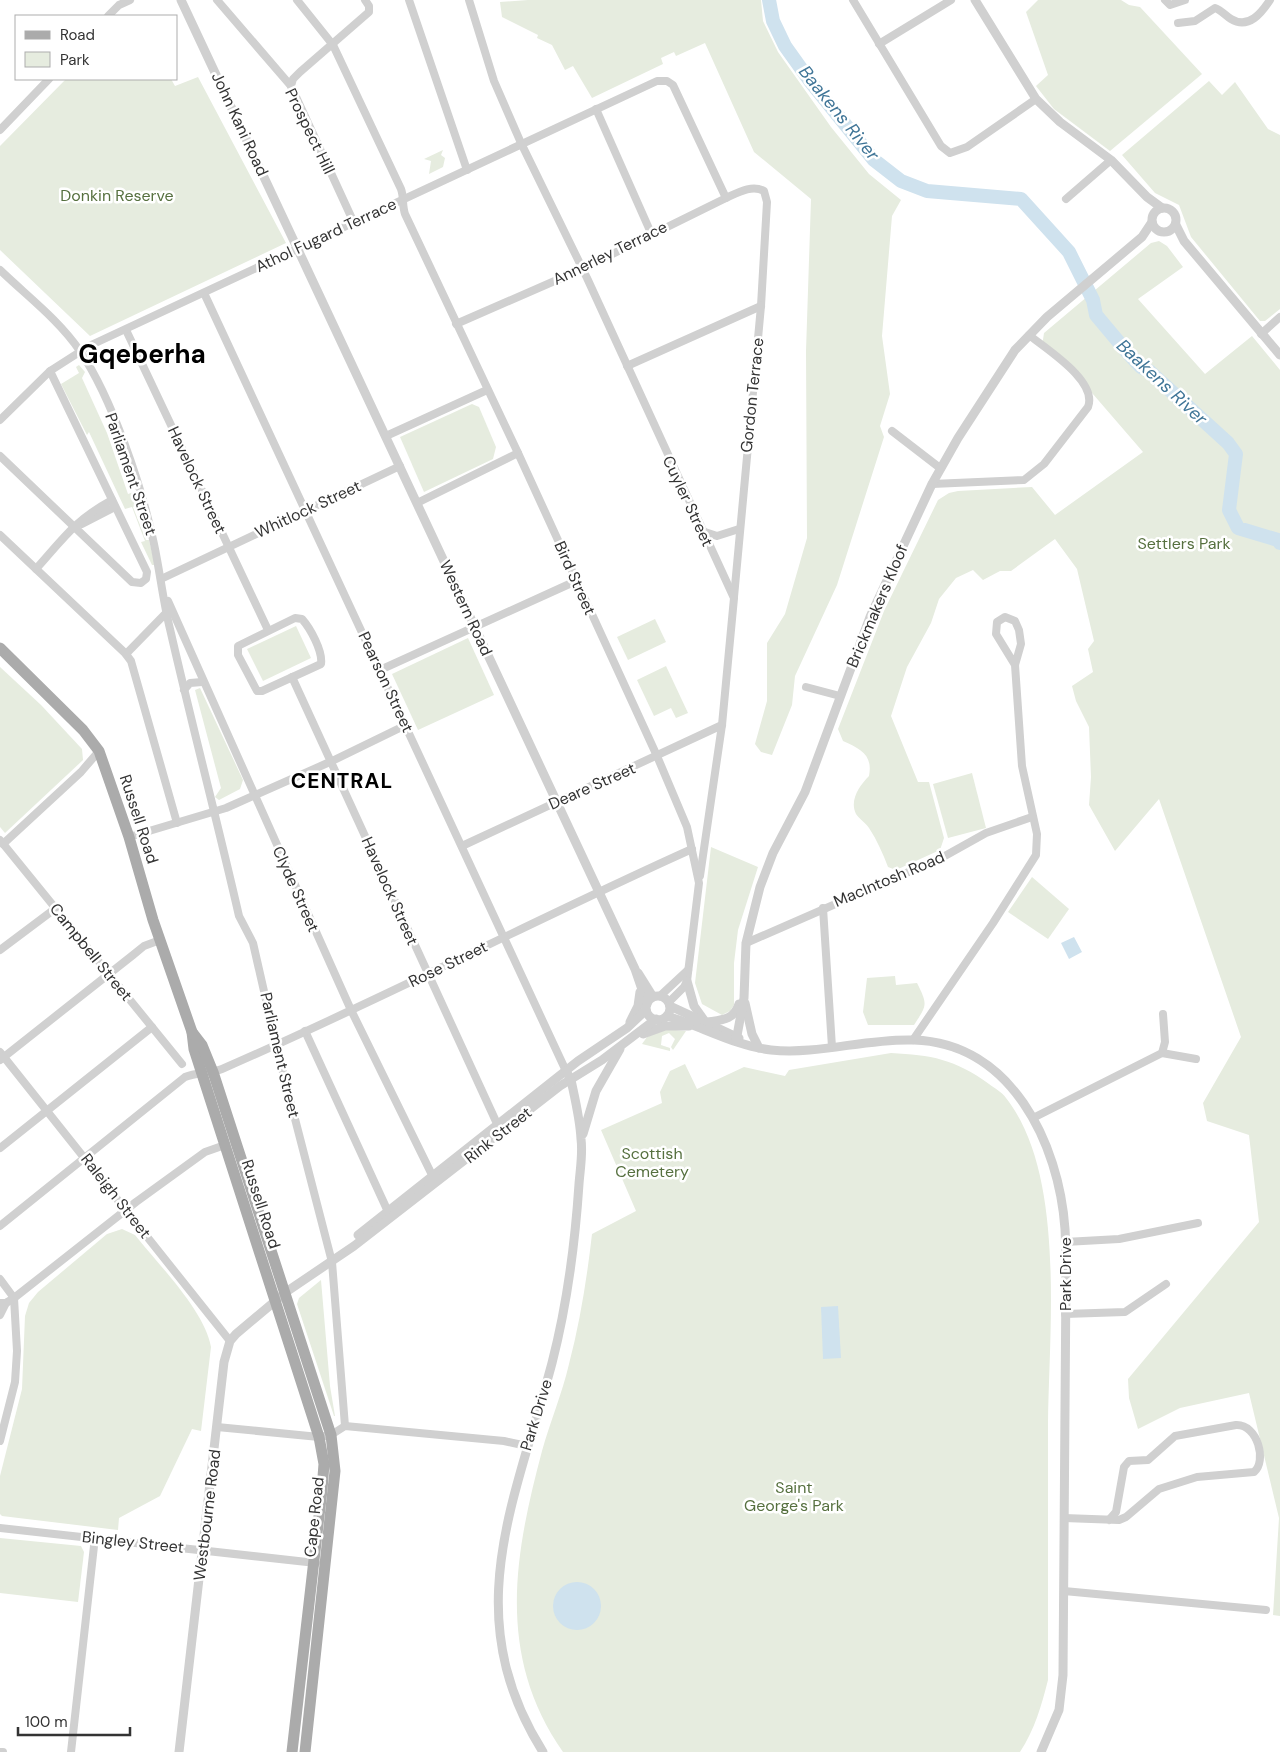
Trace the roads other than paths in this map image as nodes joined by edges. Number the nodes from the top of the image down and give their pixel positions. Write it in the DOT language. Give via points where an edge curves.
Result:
graph roads {
  1 [pos="130,0"];
  2 [pos="181,0"];
  3 [pos="217,0"];
  4 [pos="297,0"];
  5 [pos="365,0"];
  6 [pos="408,0"];
  7 [pos="470,0"];
  8 [pos="853,0"];
  9 [pos="951,0"];
  10 [pos="975,0"];
  11 [pos="1165,0"];
  12 [pos="1184,0"];
  13 [pos="1269,0"];
  14 [pos="109,15"];
  15 [pos="1178,23"];
  16 [pos="879,44"];
  17 [pos="334,45"];
  18 [pos="48,80"];
  19 [pos="291,86"];
  20 [pos="1036,99"];
  21 [pos="596,109"];
  22 [pos="0,130"];
  23 [pos="521,143"];
  24 [pos="1111,160"];
  25 [pos="467,170"];
  26 [pos="764,192"];
  27 [pos="405,198"];
  28 [pos="726,198"];
  29 [pos="1066,199"];
  30 [pos="1156,214"];
  31 [pos="354,223"];
  32 [pos="1173,228"];
  33 [pos="1159,231"];
  34 [pos="651,233"];
  35 [pos="1142,237"];
  36 [pos="297,248"];
  37 [pos="582,269"];
  38 [pos="0,270"];
  39 [pos="204,293"];
  40 [pos="761,306"];
  41 [pos="1280,317"];
  42 [pos="456,324"];
  43 [pos="126,330"];
  44 [pos="1261,334"];
  45 [pos="1028,335"];
  46 [pos="80,351"];
  47 [pos="1280,355"];
  48 [pos="627,366"];
  49 [pos="50,371"];
  50 [pos="487,390"];
  51 [pos="0,420"];
  52 [pos="892,431"];
  53 [pos="386,436"];
  54 [pos="518,453"];
  55 [pos="0,456"];
  56 [pos="400,466"];
  57 [pos="940,468"];
  58 [pos="932,484"];
  59 [pos="114,503"];
  60 [pos="417,503"];
  61 [pos="305,510"];
  62 [pos="75,526"];
  63 [pos="739,528"];
  64 [pos="701,530"];
  65 [pos="0,535"];
  66 [pos="228,546"];
  67 [pos="36,568"];
  68 [pos="161,579"];
  69 [pos="576,581"];
  70 [pos="164,592"];
  71 [pos="734,598"];
  72 [pos="166,613"];
  73 [pos="475,626"];
  74 [pos="268,630"];
  75 [pos="0,648"];
  76 [pos="126,654"];
  77 [pos="1015,664"];
  78 [pos="380,670"];
  79 [pos="292,677"];
  80 [pos="202,682"];
  81 [pos="806,687"];
  82 [pos="184,690"];
  83 [pos="840,696"];
  84 [pos="406,725"];
  85 [pos="722,725"];
  86 [pos="99,751"];
  87 [pos="657,756"];
  88 [pos="332,761"];
  89 [pos="254,796"];
  90 [pos="556,802"];
  91 [pos="214,812"];
  92 [pos="1032,817"];
  93 [pos="177,823"];
  94 [pos="129,837"];
  95 [pos="2,842"];
  96 [pos="462,846"];
  97 [pos="692,849"];
  98 [pos="698,883"];
  99 [pos="598,891"];
  100 [pos="56,908"];
  101 [pos="823,908"];
  102 [pos="504,938"];
  103 [pos="160,940"];
  104 [pos="746,943"];
  105 [pos="0,950"];
  106 [pos="635,969"];
  107 [pos="689,970"];
  108 [pos="108,974"];
  109 [pos="428,974"];
  110 [pos="687,982"];
  111 [pos="744,985"];
  112 [pos="639,987"];
  113 [pos="657,996"];
  114 [pos="744,998"];
  115 [pos="669,1004"];
  116 [pos="646,1007"];
  117 [pos="351,1010"];
  118 [pos="1163,1014"];
  119 [pos="666,1016"];
  120 [pos="656,1019"];
  121 [pos="706,1021"];
  122 [pos="696,1026"];
  123 [pos="152,1027"];
  124 [pos="627,1028"];
  125 [pos="306,1031"];
  126 [pos="736,1038"];
  127 [pos="629,1040"];
  128 [pos="913,1040"];
  129 [pos="277,1044"];
  130 [pos="622,1046"];
  131 [pos="832,1047"];
  132 [pos="759,1048"];
  133 [pos="1162,1053"];
  134 [pos="1,1057"];
  135 [pos="1196,1059"];
  136 [pos="182,1064"];
  137 [pos="207,1073"];
  138 [pos="568,1075"];
  139 [pos="46,1109"];
  140 [pos="1033,1118"];
  141 [pos="499,1129"];
  142 [pos="582,1140"];
  143 [pos="225,1145"];
  144 [pos="0,1148"];
  145 [pos="85,1156"];
  146 [pos="434,1179"];
  147 [pos="126,1210"];
  148 [pos="389,1215"];
  149 [pos="1198,1223"];
  150 [pos="0,1226"];
  151 [pos="1065,1242"];
  152 [pos="332,1262"];
  153 [pos="0,1279"];
  154 [pos="1166,1284"];
  155 [pos="286,1292"];
  156 [pos="14,1298"];
  157 [pos="276,1300"];
  158 [pos="3,1303"];
  159 [pos="1065,1314"];
  160 [pos="0,1315"];
  161 [pos="230,1340"];
  162 [pos="345,1426"];
  163 [pos="217,1427"];
  164 [pos="331,1435"];
  165 [pos="319,1437"];
  166 [pos="0,1442"];
  167 [pos="526,1446"];
  168 [pos="1064,1518"];
  169 [pos="1109,1520"];
  170 [pos="0,1528"];
  171 [pos="96,1537"];
  172 [pos="202,1550"];
  173 [pos="320,1564"];
  174 [pos="1064,1591"];
  175 [pos="1266,1610"];
  176 [pos="70,1752"];
  177 [pos="179,1752"];
  178 [pos="292,1752"];
  179 [pos="305,1752"];
  180 [pos="542,1752"];
  181 [pos="1041,1752"];
  1 -- 14 [label="street"];
  2 -- 36 [label="street, John Kani Road"];
  3 -- 19 [label="street, Prospect Hill"];
  4 -- 17 [label="street, Bird Street"];
  5 -- 17 [label="street" via="370,9 367,15"];
  6 -- 25 [label="street"];
  7 -- 23 [label="street, Cuyler Street" via="494,81"];
  8 -- 16 [label="street"];
  9 -- 16 [label="street"];
  10 -- 20 [label="street"];
  11 -- 12 [label="street" via="1170,5"];
  13 -- 15 [label="street" via="1257,18 1245,22 1233,20 1215,8 1195,21"];
  16 -- 20 [label="street" via="941,146 950,153"];
  17 -- 19 [label="street" via="300,72"];
  17 -- 27 [label="street, Bird Street"];
  18 -- 22 [label="street"];
  19 -- 31 [label="street, Prospect Hill"];
  20 -- 24 [label="street" via="1060,122"];
  21 -- 23 [label="street, Athol Fugard Terrace"];
  21 -- 28 [label="street, Athol Fugard Terrace" via="657,81 670,82"];
  21 -- 34 [label="street"];
  23 -- 25 [label="street, Athol Fugard Terrace"];
  23 -- 37 [label="street, Cuyler Street"];
  24 -- 29 [label="street"];
  24 -- 30 [label="street" via="1147,197"];
  25 -- 27 [label="street, Athol Fugard Terrace"];
  26 -- 28 [label="street, Annerley Terrace" via="746,190"];
  26 -- 40 [label="street, Gordon Terrace" via="767,202"];
  27 -- 31 [label="street, Athol Fugard Terrace"];
  27 -- 42 [label="street, Bird Street" via="405,214"];
  28 -- 34 [label="street, Annerley Terrace"];
  30 -- 32 [label="street" via="1173,211 1177,217"];
  30 -- 33 [label="street"];
  30 -- 35 [label="street, Brickmakers Kloof"];
  31 -- 36 [label="street, Athol Fugard Terrace"];
  32 -- 33 [label="street, Brickmakers Kloof"];
  32 -- 44 [label="street"];
  33 -- 35 [label="street, Brickmakers Kloof"];
  34 -- 37 [label="street, Annerley Terrace"];
  35 -- 45 [label="street, Brickmakers Kloof"];
  36 -- 39 [label="street, Athol Fugard Terrace"];
  36 -- 53 [label="street, Western Road"];
  37 -- 42 [label="street, Annerley Terrace"];
  37 -- 48 [label="street, Cuyler Street"];
  38 -- 46 [label="street, Parliament Street" via="62,329"];
  39 -- 43 [label="street, Athol Fugard Terrace"];
  39 -- 61 [label="street, Pearson Street"];
  40 -- 48 [label="street"];
  40 -- 63 [label="street, Gordon Terrace"];
  41 -- 44 [label="street"];
  42 -- 50 [label="street, Bird Street"];
  43 -- 46 [label="street, Athol Fugard Terrace"];
  43 -- 66 [label="street, Havelock Street"];
  44 -- 47 [label="street"];
  45 -- 57 [label="street, Brickmakers Kloof" via="1001,371"];
  45 -- 58 [label="street" via="1080,377 1090,396 1088,406 1044,464 1030,477 1015,482"];
  46 -- 49 [label="street, Athol Fugard Terrace"];
  46 -- 68 [label="street, Parliament Street" via="102,393 126,452 144,505"];
  48 -- 64 [label="street, Cuyler Street"];
  49 -- 51 [label="street, Athol Fugard Terrace"];
  49 -- 59 [label="street"];
  50 -- 53 [label="street"];
  50 -- 54 [label="street, Bird Street"];
  52 -- 57 [label="street"];
  53 -- 56 [label="street, Western Road"];
  54 -- 60 [label="street"];
  54 -- 69 [label="street, Bird Street"];
  55 -- 62 [label="street"];
  56 -- 60 [label="street, Western Road"];
  56 -- 61 [label="street, Whitlock Street"];
  57 -- 58 [label="street, Brickmakers Kloof"];
  58 -- 83 [label="street, Brickmakers Kloof" via="870,616"];
  59 -- 62 [label="street" via="92,511"];
  59 -- 62 [label="street" via="147,572 143,582 130,580"];
  60 -- 73 [label="street, Western Road"];
  61 -- 66 [label="street, Whitlock Street"];
  61 -- 78 [label="street, Pearson Street"];
  62 -- 67 [label="street"];
  63 -- 64 [label="street" via="717,536"];
  63 -- 71 [label="street, Gordon Terrace"];
  64 -- 71 [label="street, Cuyler Street"];
  65 -- 67 [label="street"];
  66 -- 68 [label="street, Whitlock Street"];
  66 -- 74 [label="street, Havelock Street"];
  67 -- 76 [label="street"];
  68 -- 70 [label="street, Parliament Street"];
  69 -- 73 [label="street"];
  69 -- 87 [label="street, Bird Street"];
  70 -- 72 [label="street, Parliament Street"];
  70 -- 80 [label="street, Clyde Street"];
  71 -- 85 [label="street"];
  72 -- 76 [label="street"];
  72 -- 82 [label="street, Parliament Street"];
  73 -- 78 [label="street"];
  73 -- 90 [label="street, Western Road"];
  74 -- 79 [label="street" via="298,618 307,625 321,656 321,664"];
  74 -- 79 [label="street" via="237,648 252,687 262,691"];
  75 -- 86 [label="main road, Russell Road"];
  76 -- 93 [label="street" via="134,669"];
  77 -- 77 [label="street" via="996,634 997,622 1005,617 1015,621 1019,630 1021,644"];
  77 -- 92 [label="street" via="1022,766"];
  78 -- 84 [label="street, Pearson Street"];
  79 -- 88 [label="street, Havelock Street"];
  80 -- 82 [label="street" via="190,683"];
  80 -- 89 [label="street, Clyde Street"];
  81 -- 83 [label="street"];
  82 -- 91 [label="street, Parliament Street"];
  83 -- 104 [label="street, Brickmakers Kloof" via="805,792 773,853 760,887"];
  84 -- 88 [label="street"];
  84 -- 96 [label="street, Pearson Street"];
  85 -- 87 [label="street, Deare Street"];
  85 -- 98 [label="street"];
  86 -- 94 [label="main road, Russell Road"];
  86 -- 95 [label="street" via="82,772"];
  87 -- 90 [label="street, Deare Street"];
  87 -- 97 [label="street, Bird Street" via="678,803"];
  88 -- 89 [label="street"];
  88 -- 109 [label="street, Havelock Street"];
  89 -- 91 [label="street"];
  89 -- 117 [label="street, Clyde Street"];
  90 -- 96 [label="street, Deare Street"];
  90 -- 99 [label="street, Western Road"];
  91 -- 93 [label="street"];
  91 -- 129 [label="street, Parliament Street" via="241,921 253,942"];
  92 -- 101 [label="street, MacIntosh Road" via="986,833 944,857"];
  92 -- 128 [label="street" via="1037,834 1033,862"];
  93 -- 94 [label="street"];
  94 -- 103 [label="main road, Russell Road"];
  95 -- 100 [label="street, Campbell Street"];
  96 -- 102 [label="street, Pearson Street"];
  97 -- 98 [label="street, Bird Street"];
  97 -- 99 [label="street, Rose Street"];
  98 -- 107 [label="street, Bird Street"];
  99 -- 102 [label="street, Rose Street"];
  99 -- 106 [label="street, Western Road"];
  100 -- 105 [label="street"];
  100 -- 108 [label="street, Campbell Street"];
  101 -- 104 [label="street, MacIntosh Road"];
  101 -- 131 [label="street"];
  102 -- 109 [label="street, Rose Street"];
  102 -- 138 [label="street, Pearson Street"];
  103 -- 108 [label="street" via="144,946"];
  103 -- 137 [label="main road, Russell Road" via="192,1032 194,1049"];
  104 -- 111 [label="street, Brickmakers Kloof"];
  106 -- 112 [label="street, Western Road"];
  106 -- 113 [label="street, Western Road"];
  107 -- 110 [label="street, Bird Street"];
  107 -- 113 [label="street"];
  108 -- 123 [label="street, Campbell Street"];
  108 -- 134 [label="street"];
  109 -- 117 [label="street, Rose Street"];
  109 -- 141 [label="street, Havelock Street"];
  110 -- 115 [label="street"];
  110 -- 121 [label="street" via="694,1006"];
  111 -- 114 [label="street, Brickmakers Kloof"];
  111 -- 121 [label="street" via="733,1015 728,1019"];
  112 -- 116 [label="street, Western Road"];
  112 -- 124 [label="street" via="638,1006"];
  113 -- 115 [label="street"];
  113 -- 116 [label="street"];
  114 -- 126 [label="street, Brickmakers Kloof"];
  114 -- 132 [label="street" via="752,1034"];
  115 -- 119 [label="street"];
  115 -- 121 [label="street, Park Drive"];
  116 -- 120 [label="street" via="650,1016"];
  116 -- 124 [label="street, Rink Street"];
  117 -- 125 [label="street, Rose Street"];
  117 -- 146 [label="street, Clyde Street"];
  118 -- 133 [label="street" via="1165,1042"];
  119 -- 120 [label="street"];
  119 -- 122 [label="street, Park Drive"];
  120 -- 127 [label="street, Rink Street"];
  121 -- 126 [label="street, Park Drive"];
  122 -- 126 [label="street, Park Drive"];
  122 -- 127 [label="street" via="665,1026"];
  123 -- 136 [label="street, Campbell Street"];
  123 -- 139 [label="street"];
  124 -- 138 [label="street, Rink Street"];
  125 -- 129 [label="street, Rose Street"];
  125 -- 148 [label="street"];
  126 -- 132 [label="street, Park Drive"];
  127 -- 130 [label="street, Rink Street"];
  128 -- 131 [label="street, Park Drive" via="882,1040"];
  128 -- 140 [label="street, Park Drive" via="941,1043 978,1058 1014,1088"];
  129 -- 137 [label="street, Rose Street"];
  129 -- 152 [label="street, Parliament Street"];
  130 -- 138 [label="street, Rink Street"];
  130 -- 142 [label="street" via="593,1097"];
  131 -- 132 [label="street, Park Drive" via="797,1051"];
  133 -- 135 [label="street"];
  133 -- 140 [label="street"];
  134 -- 139 [label="street, Raleigh Street"];
  137 -- 143 [label="main road, Russell Road"];
  137 -- 145 [label="street, Rose Street" via="180,1080"];
  137 -- 155 [label="main road, Russell Road"];
  138 -- 141 [label="street, Rink Street"];
  138 -- 142 [label="street, Park Drive"];
  139 -- 144 [label="street"];
  139 -- 145 [label="street, Raleigh Street"];
  140 -- 151 [label="street, Park Drive" via="1053,1166"];
  141 -- 146 [label="street, Rink Street"];
  142 -- 167 [label="street, Park Drive" via="577,1220 565,1300 551,1364"];
  143 -- 147 [label="street" via="205,1152"];
  143 -- 157 [label="main road, Russell Road"];
  145 -- 147 [label="street, Raleigh Street"];
  145 -- 150 [label="street, Rose Street"];
  146 -- 148 [label="street, Rink Street"];
  147 -- 156 [label="street"];
  147 -- 161 [label="street, Raleigh Street"];
  148 -- 152 [label="street, Rink Street"];
  149 -- 151 [label="street" via="1119,1239"];
  151 -- 159 [label="street, Park Drive"];
  152 -- 155 [label="street, Rink Street"];
  152 -- 162 [label="street, Parliament Street"];
  153 -- 156 [label="street"];
  154 -- 159 [label="street" via="1125,1312"];
  155 -- 157 [label="street, Rink Street"];
  155 -- 164 [label="main road, Cape Road"];
  156 -- 158 [label="street"];
  156 -- 166 [label="street" via="16,1372"];
  157 -- 161 [label="street"];
  157 -- 165 [label="main road, Cape Road"];
  158 -- 160 [label="street"];
  159 -- 168 [label="street, Park Drive"];
  161 -- 163 [label="street, Westbourne Road" via="224,1362"];
  162 -- 164 [label="street"];
  162 -- 167 [label="street" via="504,1441"];
  163 -- 165 [label="street"];
  163 -- 172 [label="street, Westbourne Road"];
  164 -- 165 [label="street"];
  164 -- 173 [label="main road, Cape Road" via="336,1471"];
  165 -- 173 [label="main road, Cape Road" via="324,1464"];
  167 -- 180 [label="street, Park Drive" via="504,1541 499,1628 513,1693"];
  168 -- 169 [label="street"];
  168 -- 174 [label="street, Park Drive"];
  169 -- 169 [label="street" via="1116,1512 1124,1466 1129,1461 1148,1460 1175,1436 1236,1424 1253,1430 1261,1461 1254,1472 1197,1477 1173,1484 1156,1490 1124,1518"];
  170 -- 171 [label="street, Bingley Street"];
  171 -- 172 [label="street, Bingley Street"];
  171 -- 176 [label="street"];
  172 -- 173 [label="street, Bingley Street"];
  172 -- 177 [label="street, Westbourne Road"];
  173 -- 178 [label="main road, Cape Road"];
  173 -- 179 [label="main road, Cape Road"];
  174 -- 175 [label="street"];
  174 -- 181 [label="street, Park Drive" via="1061,1699 1057,1718"];
}
